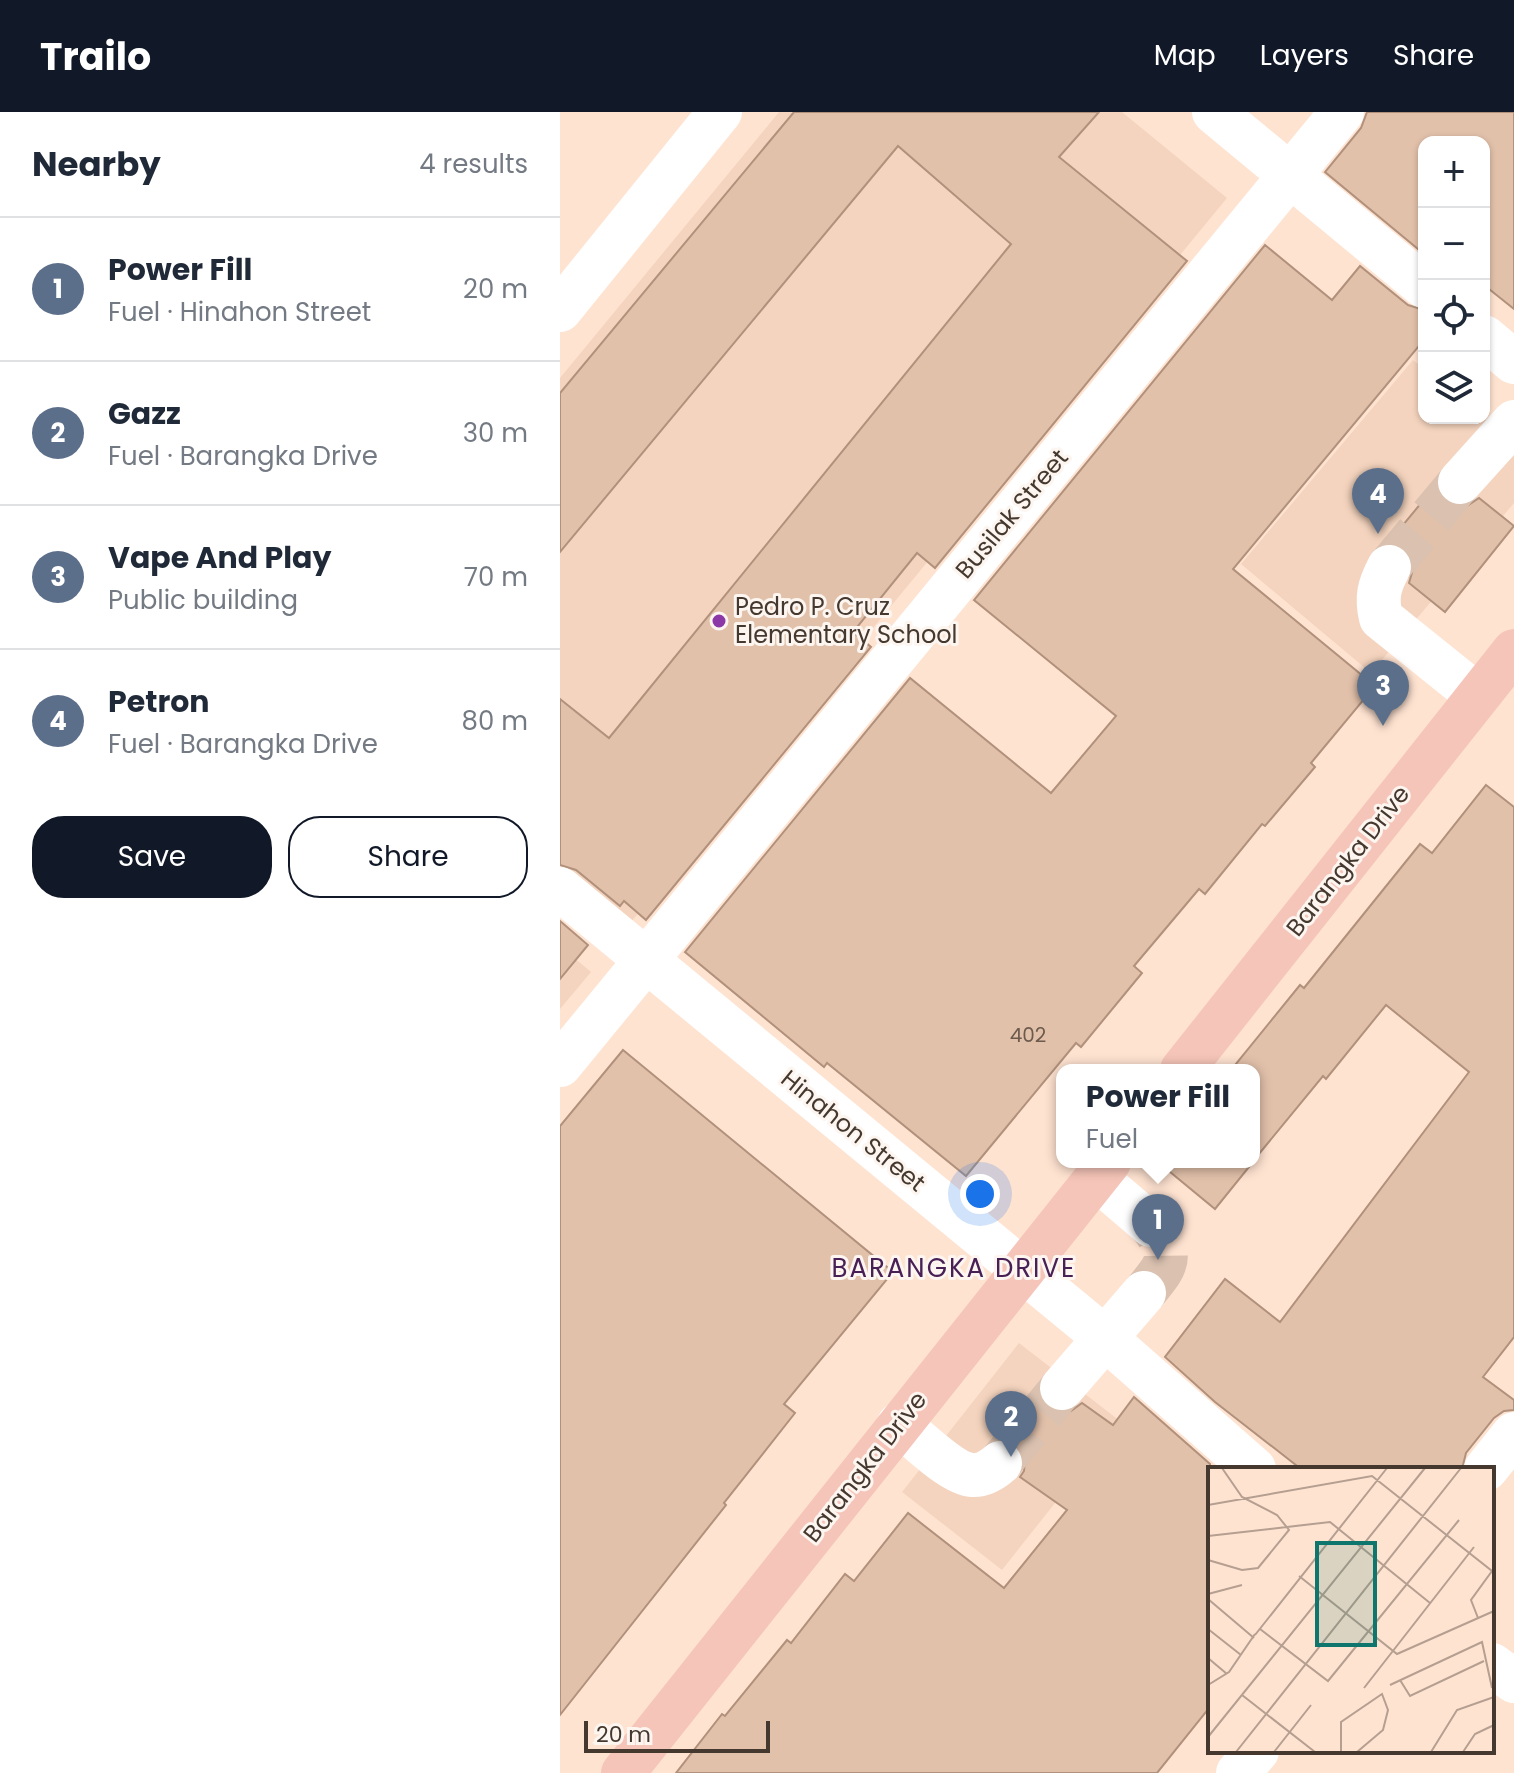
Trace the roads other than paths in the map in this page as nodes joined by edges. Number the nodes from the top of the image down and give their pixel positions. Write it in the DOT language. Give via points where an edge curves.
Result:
graph roads {
  1 [pos="720,112"];
  2 [pos="1214,112"];
  3 [pos="1342,112"];
  4 [pos="1291,175"];
  5 [pos="1418,281"];
  6 [pos="560,310"];
  7 [pos="1490,342"];
  8 [pos="1514,362"];
  9 [pos="1514,422"];
  10 [pos="1460,482"];
  11 [pos="1389,567"];
  12 [pos="1514,651"];
  13 [pos="1478,696"];
  14 [pos="560,889"];
  15 [pos="644,960"];
  16 [pos="1187,1064"];
  17 [pos="560,1065"];
  18 [pos="1103,1170"];
  19 [pos="1151,1225"];
  20 [pos="1022,1270"];
  21 [pos="1144,1293"];
  22 [pos="1105,1338"];
  23 [pos="1062,1388"];
  24 [pos="899,1424"];
  25 [pos="1514,1434"];
  26 [pos="1000,1463"];
  27 [pos="1252,1467"];
  28 [pos="1488,1467"];
  29 [pos="1494,1666"];
  30 [pos="1514,1681"];
  31 [pos="1255,1753"];
  32 [pos="623,1773"];
  33 [pos="1238,1773"];
  1 -- 6 [label="street"];
  2 -- 4 [label="street"];
  3 -- 4 [label="street, Busilak Street"];
  4 -- 5 [label="street"];
  4 -- 15 [label="street, Busilak Street"];
  7 -- 8 [label="street"];
  9 -- 10 [label="street"];
  11 -- 13 [label="street" via="1379,585 1381,618"];
  12 -- 13 [label="main road, Barangka Drive"];
  13 -- 16 [label="main road, Barangka Drive"];
  14 -- 15 [label="street, Hinahon Street"];
  15 -- 17 [label="street, Busilak Street"];
  15 -- 20 [label="street, Hinahon Street"];
  18 -- 19 [label="street"];
  18 -- 20 [label="main road, Barangka Drive"];
  20 -- 22 [label="street, Hinahon Street"];
  20 -- 24 [label="main road, Barangka Drive"];
  21 -- 22 [label="street"];
  22 -- 23 [label="street"];
  22 -- 27 [label="street, Hinahon Street"];
  24 -- 26 [label="street" via="970,1476 986,1474"];
  24 -- 32 [label="main road, Barangka Drive"];
  25 -- 28 [label="street"];
  29 -- 30 [label="street"];
  31 -- 33 [label="street"];
}
